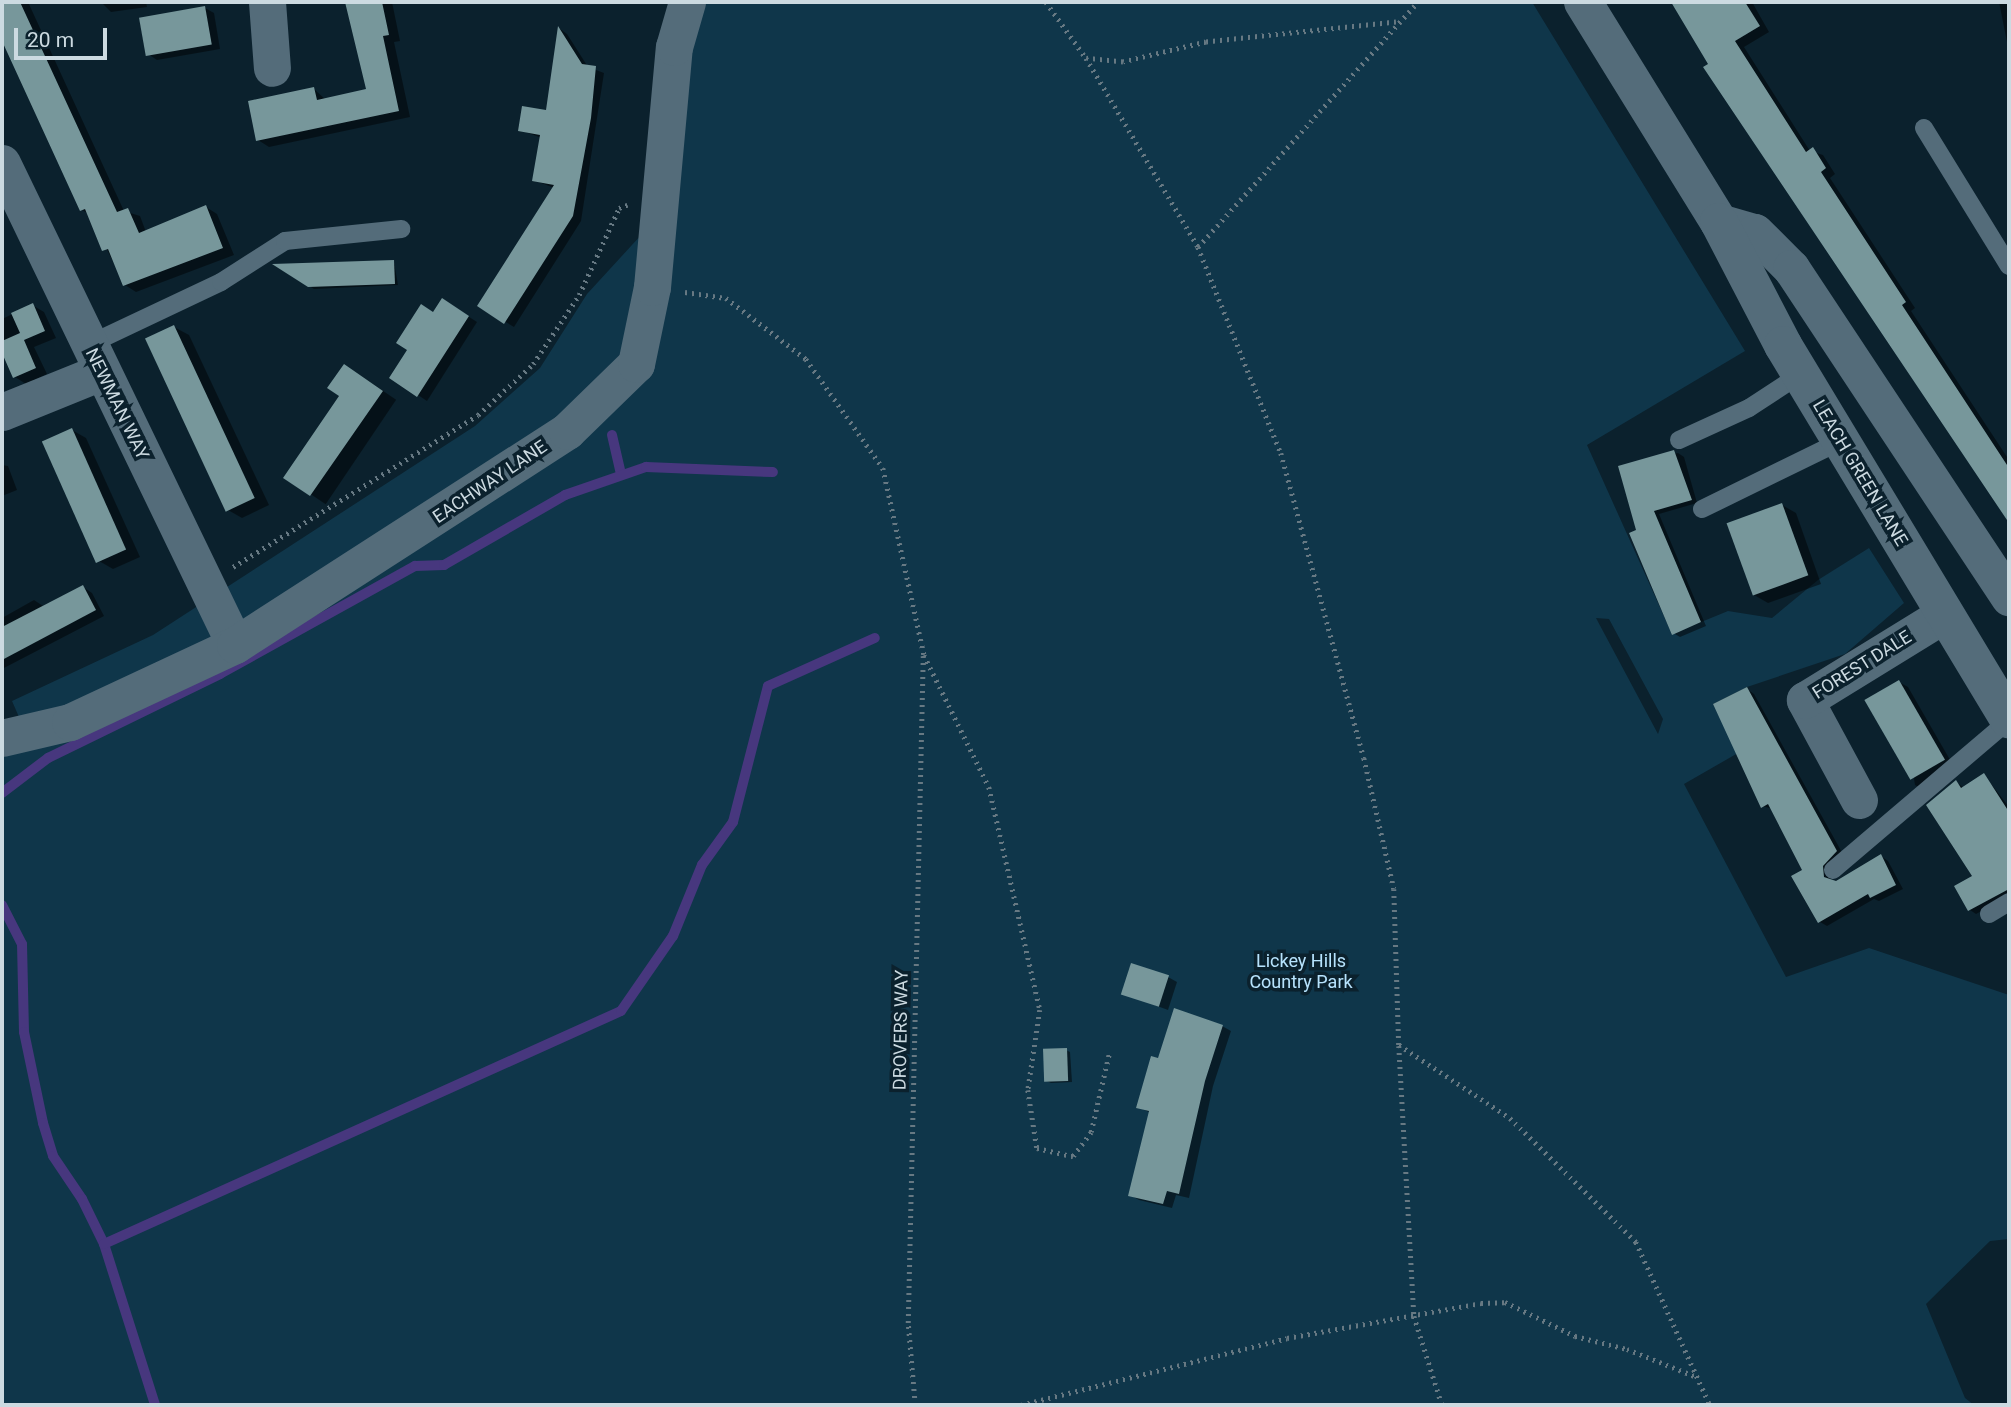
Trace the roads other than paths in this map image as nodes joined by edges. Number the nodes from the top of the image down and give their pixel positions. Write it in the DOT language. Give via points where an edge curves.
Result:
graph roads {
  1 [pos="267,2"];
  2 [pos="687,2"];
  3 [pos="1583,2"];
  4 [pos="272,68"];
  5 [pos="1924,128"];
  6 [pos="2,163"];
  7 [pos="1719,222"];
  8 [pos="401,229"];
  9 [pos="2009,267"];
  10 [pos="95,358"];
  11 [pos="1801,374"];
  12 [pos="2,412"];
  13 [pos="1679,440"];
  14 [pos="1841,440"];
  15 [pos="1702,509"];
  16 [pos="2009,597"];
  17 [pos="1945,614"];
  18 [pos="235,645"];
  19 [pos="2009,720"];
  20 [pos="2,738"];
  21 [pos="1859,800"];
  22 [pos="1833,870"];
  23 [pos="2009,902"];
  24 [pos="1989,914"];
  1 -- 4 [label="street"];
  2 -- 18 [label="street, EACHWAY LANE" via="674,47 652,287 636,363 567,431"];
  3 -- 7 [label="street, LEACH GREEN LANE"];
  5 -- 9 [label="lane"];
  6 -- 10 [label="street, NEWMAN WAY"];
  7 -- 11 [label="street, LEACH GREEN LANE"];
  7 -- 16 [label="street" via="1755,232 1791,268"];
  8 -- 10 [label="lane" via="285,241"];
  10 -- 12 [label="street"];
  10 -- 18 [label="street, NEWMAN WAY"];
  11 -- 13 [label="lane" via="1749,408"];
  11 -- 14 [label="street, LEACH GREEN LANE"];
  14 -- 15 [label="lane"];
  14 -- 17 [label="street, LEACH GREEN LANE"];
  17 -- 19 [label="street, LEACH GREEN LANE"];
  17 -- 21 [label="street, FOREST DALE" via="1805,700"];
  18 -- 20 [label="street, EACHWAY LANE" via="70,722"];
  19 -- 22 [label="lane"];
  23 -- 24 [label="lane"];
}
